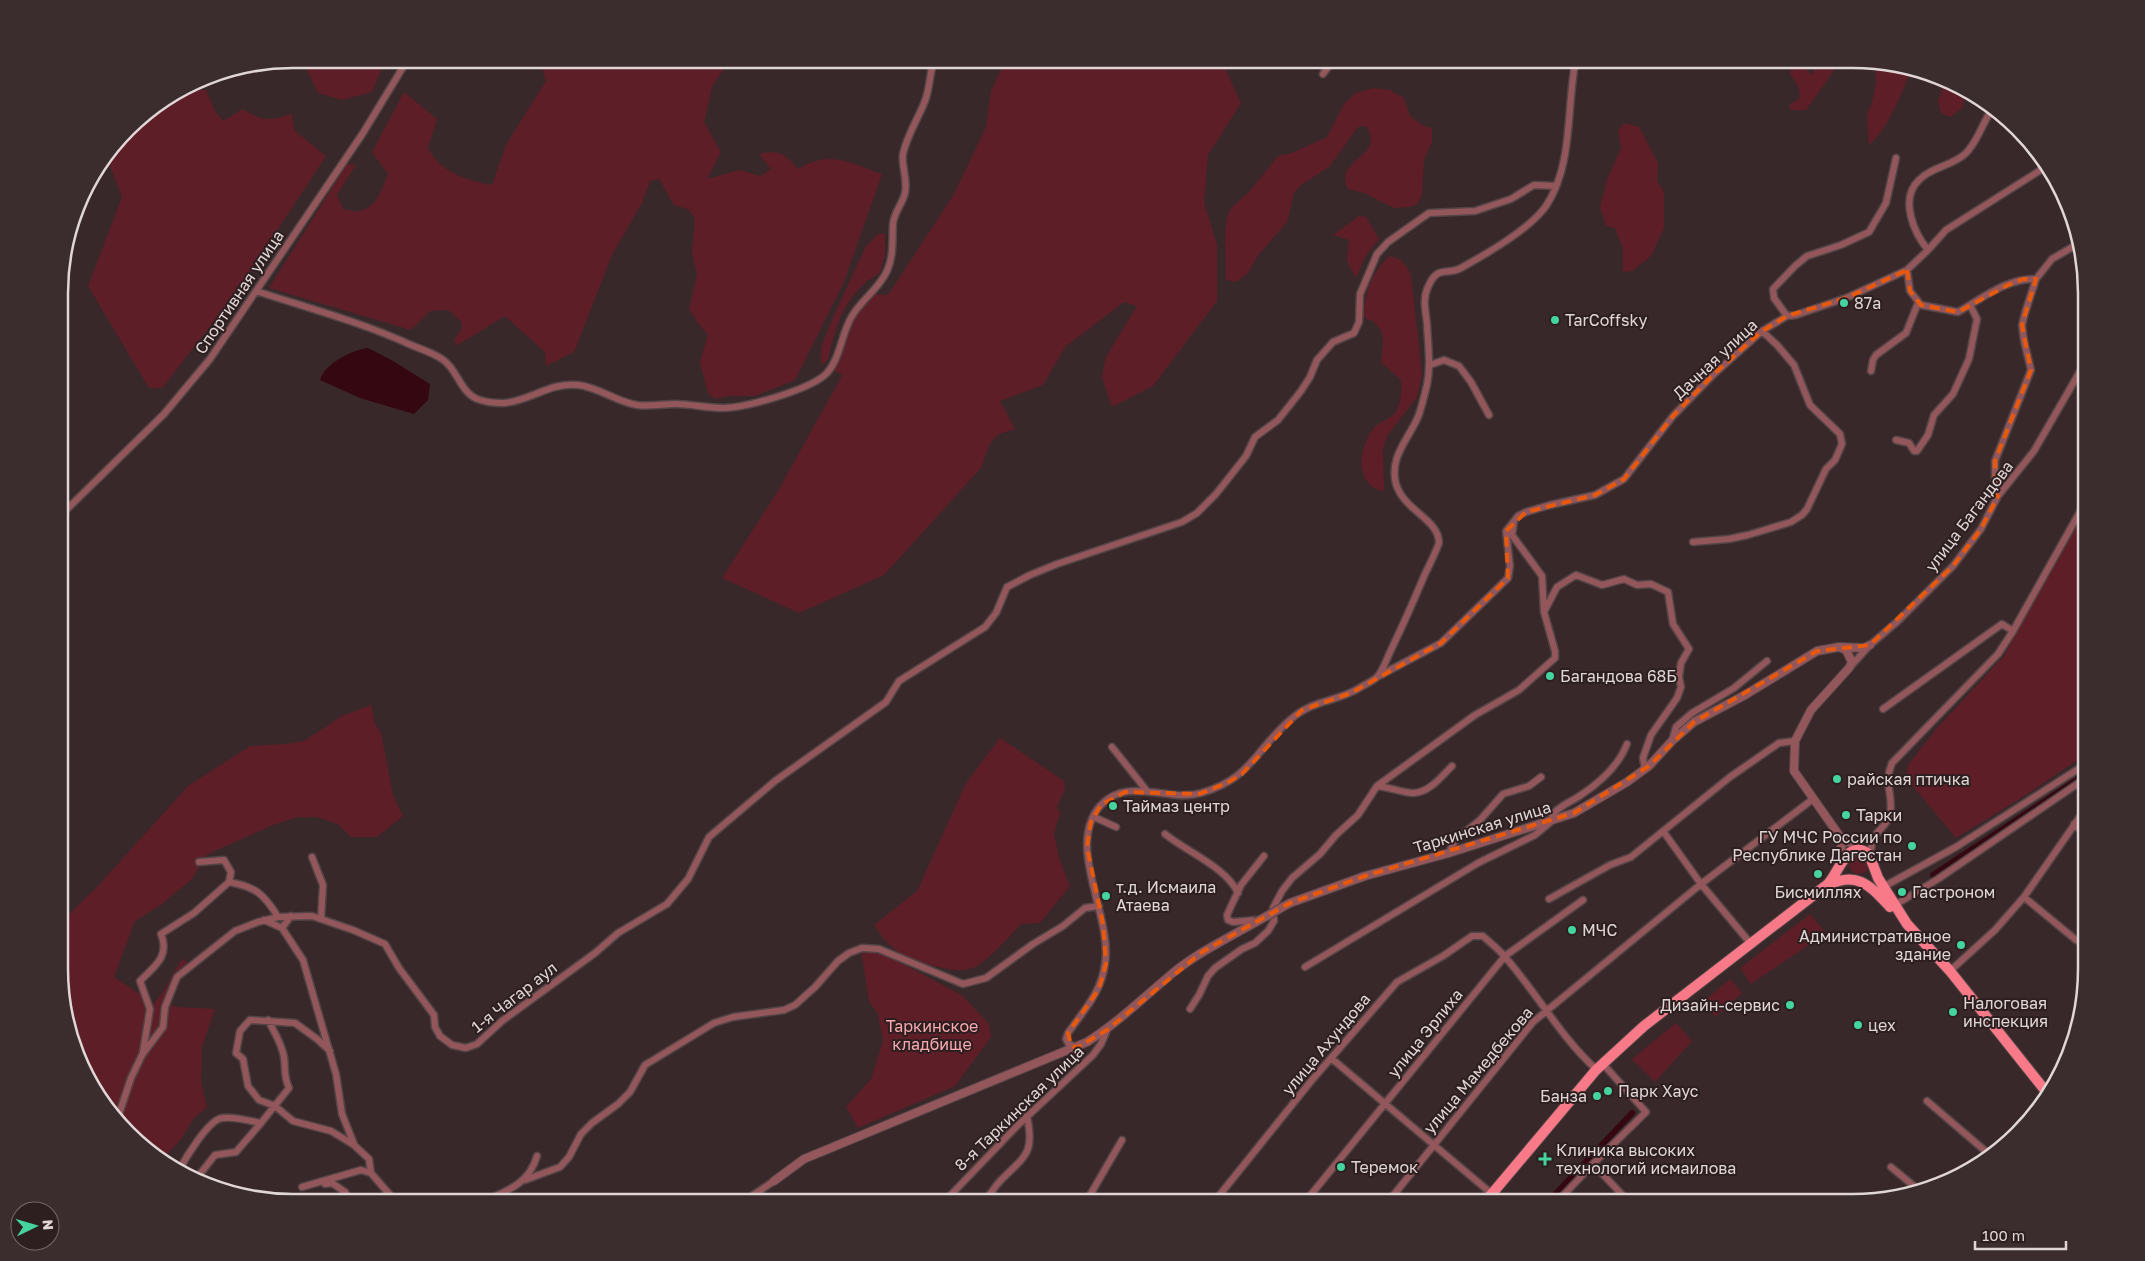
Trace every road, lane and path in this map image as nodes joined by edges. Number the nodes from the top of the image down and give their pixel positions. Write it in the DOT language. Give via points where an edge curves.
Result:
graph roads {
  1 [pos="403,68"];
  2 [pos="932,68"];
  3 [pos="1327,68"];
  4 [pos="1575,68"];
  5 [pos="1323,74"];
  6 [pos="1989,114"];
  7 [pos="1896,158"];
  8 [pos="2041,170"];
  9 [pos="1556,186"];
  10 [pos="2073,247"];
  11 [pos="1928,250"];
  12 [pos="1907,270"];
  13 [pos="2036,279"];
  14 [pos="256,291"];
  15 [pos="1918,302"];
  16 [pos="1970,305"];
  17 [pos="1787,316"];
  18 [pos="1762,331"];
  19 [pos="1430,365"];
  20 [pos="1871,371"];
  21 [pos="2078,375"];
  22 [pos="1489,415"];
  23 [pos="1896,440"];
  24 [pos="1998,496"];
  25 [pos="68,507"];
  26 [pos="2078,515"];
  27 [pos="1515,520"];
  28 [pos="1693,542"];
  29 [pos="1544,612"];
  30 [pos="2013,631"];
  31 [pos="1870,645"];
  32 [pos="1839,647"];
  33 [pos="1768,660"];
  34 [pos="1850,665"];
  35 [pos="1378,676"];
  36 [pos="1883,708"];
  37 [pos="1672,741"];
  38 [pos="1795,741"];
  39 [pos="1627,744"];
  40 [pos="1112,747"];
  41 [pos="1452,766"];
  42 [pos="1645,769"];
  43 [pos="2078,769"];
  44 [pos="1540,777"];
  45 [pos="2078,783"];
  46 [pos="1377,786"];
  47 [pos="1147,791"];
  48 [pos="1813,799"];
  49 [pos="1094,817"];
  50 [pos="1554,819"];
  51 [pos="2078,819"];
  52 [pos="2074,824"];
  53 [pos="1116,827"];
  54 [pos="2078,828"];
  55 [pos="1663,832"];
  56 [pos="1165,834"];
  57 [pos="1840,838"];
  58 [pos="1861,849"];
  59 [pos="1449,853"];
  60 [pos="1264,856"];
  61 [pos="312,857"];
  62 [pos="1872,861"];
  63 [pos="199,862"];
  64 [pos="1842,864"];
  65 [pos="1854,880"];
  66 [pos="229,882"];
  67 [pos="1701,884"];
  68 [pos="1884,887"];
  69 [pos="1238,893"];
  70 [pos="2024,897"];
  71 [pos="1549,899"];
  72 [pos="1583,900"];
  73 [pos="1895,905"];
  74 [pos="1099,906"];
  75 [pos="291,916"];
  76 [pos="278,917"];
  77 [pos="321,919"];
  78 [pos="264,920"];
  79 [pos="1256,922"];
  80 [pos="1907,924"];
  81 [pos="282,928"];
  82 [pos="2078,942"];
  83 [pos="1750,943"];
  84 [pos="1505,956"];
  85 [pos="1306,967"];
  86 [pos="1950,971"];
  87 [pos="1190,1009"];
  88 [pos="1546,1010"];
  89 [pos="268,1020"];
  90 [pos="1107,1030"];
  91 [pos="1076,1048"];
  92 [pos="330,1051"];
  93 [pos="142,1056"];
  94 [pos="1331,1058"];
  95 [pos="1600,1067"];
  96 [pos="2043,1088"];
  97 [pos="1927,1101"];
  98 [pos="1386,1104"];
  99 [pos="275,1106"];
  100 [pos="120,1112"];
  101 [pos="1027,1116"];
  102 [pos="261,1123"];
  103 [pos="1122,1140"];
  104 [pos="1434,1144"];
  105 [pos="354,1145"];
  106 [pos="1985,1150"];
  107 [pos="537,1156"];
  108 [pos="183,1164"];
  109 [pos="1593,1164"];
  110 [pos="1891,1167"];
  111 [pos="201,1173"];
  112 [pos="371,1173"];
  113 [pos="525,1180"];
  114 [pos="774,1181"];
  115 [pos="1913,1185"];
  116 [pos="346,1194"];
  117 [pos="389,1194"];
  118 [pos="498,1194"];
  119 [pos="755,1194"];
  120 [pos="952,1194"];
  121 [pos="990,1194"];
  122 [pos="1091,1194"];
  123 [pos="1220,1194"];
  124 [pos="1312,1194"];
  125 [pos="1394,1194"];
  126 [pos="1483,1194"];
  127 [pos="1492,1194"];
  128 [pos="1565,1194"];
  129 [pos="1621,1194"];
  1 -- 14 [label="street, Спортивная улица" via="363,133"];
  2 -- 14 [label="street" via="925,99 903,157 905,194 893,223 892,260 879,285 852,314 829,370 809,386 726,408 684,404 641,406 576,384 513,403 496,404 469,394 443,359 388,334"];
  3 -- 5 [label="street"];
  4 -- 9 [label="street"];
  6 -- 11 [label="street" via="1976,142 1966,154 1919,180 1910,194 1913,225"];
  7 -- 17 [label="street" via="1886,203 1869,232 1808,256 1773,289 1774,298"];
  8 -- 11 [label="street, Дачная улица" via="1946,230"];
  9 -- 19 [label="street" via="1543,209 1527,226 1461,267 1442,271 1433,278 1424,299"];
  9 -- 77 [label="street, 1-я Чагар аул" via="1534,185 1511,199 1475,211 1429,213 1388,242 1377,254 1360,294 1359,322 1354,332 1334,342 1317,360 1310,377 1284,413 1256,437 1246,456 1197,513 1182,522 1057,564 1007,587 996,613 985,627 899,681 886,702 775,781 716,830 709,837 688,879 666,904 618,933 477,1044 466,1048 452,1045 440,1036 434,1015 385,944"];
  10 -- 13 [label="street" via="2052,259"];
  11 -- 12 [label="street, Дачная улица"];
  12 -- 15 [label="street" via="1910,291"];
  12 -- 17 [label="street, Дачная улица" via="1846,298"];
  13 -- 16 [label="street" via="2024,278"];
  13 -- 24 [label="street" via="2022,325 2032,370 1996,461 1994,480 1995,495"];
  14 -- 25 [label="street, Спортивная улица" via="210,360 164,414"];
  15 -- 16 [label="street" via="1929,308 1958,312"];
  15 -- 20 [label="street" via="1906,333 1876,355"];
  16 -- 23 [label="street" via="1977,319 1976,327 1970,360 1960,383 1934,416 1918,451 1914,451 1909,443"];
  17 -- 18 [label="street, Дачная улица"];
  18 -- 27 [label="street, Дачная улица" via="1673,416 1624,478 1595,495 1537,508"];
  18 -- 28 [label="street" via="1794,365 1810,405 1840,434 1842,444 1802,515 1791,522 1748,535"];
  19 -- 22 [label="street" via="1444,360 1459,366"];
  19 -- 35 [label="street" via="1420,410 1399,450 1395,476 1404,500 1434,526 1438,543 1407,619"];
  21 -- 24 [label="street, улица Багандова" via="2039,444"];
  24 -- 31 [label="street, улица Багандова" via="1981,529 1953,566"];
  26 -- 30 [label="street"];
  27 -- 29 [label="street" via="1512,535 1542,576"];
  27 -- 35 [label="street" via="1506,531 1510,566 1508,578 1441,642"];
  29 -- 42 [label="street" via="1557,587 1576,574 1602,585 1624,579 1637,585 1651,584 1668,592 1673,624 1689,648 1681,664 1681,687 1677,698 1651,735 1643,758"];
  29 -- 46 [label="street" via="1555,658 1519,690 1475,715"];
  30 -- 36 [label="street" via="2002,624"];
  30 -- 62 [label="street" via="1998,654 1892,763 1887,780 1890,812 1872,839"];
  31 -- 32 [label="street, Таркинская улица" via="1864,648"];
  31 -- 34 [label="street, улица Багандова"];
  32 -- 34 [label="street" via="1846,650"];
  32 -- 37 [label="street, Таркинская улица" via="1818,652 1694,722"];
  33 -- 37 [label="street" via="1734,688 1687,717 1676,727"];
  34 -- 38 [label="street" via="1811,710"];
  35 -- 47 [label="street" via="1351,693 1302,710 1282,727 1242,774 1226,784 1199,794"];
  37 -- 42 [label="street, Таркинская улица"];
  38 -- 48 [label="street" via="1794,771"];
  38 -- 55 [label="street" via="1779,743 1730,777"];
  39 -- 50 [label="street" via="1612,768 1581,795 1557,808 1552,815"];
  40 -- 47 [label="street"];
  41 -- 46 [label="street" via="1426,790 1414,793"];
  42 -- 50 [label="street, Таркинская улица" via="1574,813"];
  43 -- 68 [label="street" via="1956,847"];
  44 -- 59 [label="street" via="1530,786 1503,794 1456,840"];
  45 -- 73 [label="street"];
  46 -- 87 [label="street" via="1358,815 1282,891 1273,908 1274,921 1268,931 1216,968"];
  47 -- 49 [label="street" via="1125,792 1109,798"];
  48 -- 57 [label="street"];
  48 -- 67 [label="street, улица Мамедбекова"];
  49 -- 53 [label="street"];
  49 -- 74 [label="street" via="1087,847"];
  50 -- 59 [label="street, Таркинская улица"];
  50 -- 85 [label="street" via="1535,835 1478,863"];
  51 -- 52 [label="street"];
  52 -- 54 [label="street"];
  52 -- 70 [label="street"];
  55 -- 67 [label="street"];
  55 -- 71 [label="street" via="1631,857"];
  56 -- 69 [label="street" via="1224,874"];
  57 -- 58 [label="street"];
  57 -- 64 [label="street"];
  58 -- 62 [label="main road"];
  58 -- 64 [label="main road" via="1849,852"];
  59 -- 79 [label="street, Таркинская улица, bridge" via="1357,878 1290,903"];
  60 -- 69 [label="street"];
  61 -- 77 [label="street" via="323,886"];
  62 -- 65 [label="main road" via="1868,876"];
  62 -- 68 [label="main road"];
  63 -- 66 [label="street" via="224,860 231,872"];
  64 -- 65 [label="main road" via="1846,874"];
  64 -- 83 [label="main road" via="1828,884"];
  65 -- 80 [label="main road" via="1871,887"];
  65 -- 83 [label="main road" via="1828,885"];
  66 -- 76 [label="street" via="249,886 268,900"];
  66 -- 93 [label="street" via="194,913 161,934 165,944 161,960 140,981 150,1009"];
  67 -- 83 [label="street"];
  67 -- 88 [label="street, улица Мамедбекова"];
  68 -- 73 [label="main road"];
  69 -- 79 [label="street" via="1228,920"];
  70 -- 82 [label="street"];
  70 -- 86 [label="street" via="1995,930"];
  72 -- 84 [label="street, улица Эрлиха"];
  73 -- 80 [label="main road"];
  74 -- 91 [label="street" via="1106,964 1099,989 1068,1033 1068,1043"];
  74 -- 113 [label="street" via="1085,908 1064,926 986,978 963,984 879,949 862,948 849,953 795,1005 714,1023 645,1065 630,1092 581,1134 560,1167"];
  75 -- 76 [label="street, 1-я Чагар аул"];
  75 -- 77 [label="street, 1-я Чагар аул"];
  75 -- 81 [label="street"];
  76 -- 78 [label="street, 1-я Чагар аул"];
  78 -- 81 [label="street"];
  78 -- 93 [label="street, 1-я Чагар аул" via="235,931 178,978 165,1007 163,1027"];
  79 -- 90 [label="street, Таркинская улица" via="1174,972"];
  80 -- 86 [label="main road"];
  81 -- 92 [label="street" via="302,960"];
  83 -- 95 [label="main road" via="1644,1026"];
  84 -- 88 [label="street"];
  84 -- 94 [label="street, улица Ахундова" via="1483,936 1472,936 1396,982"];
  84 -- 98 [label="street, улица Эрлиха"];
  86 -- 96 [label="main road"];
  88 -- 95 [label="street"];
  88 -- 104 [label="street, улица Мамедбекова"];
  89 -- 92 [label="street" via="295,1024"];
  89 -- 99 [label="street" via="279,1040 289,1088"];
  89 -- 99 [label="street" via="250,1020 240,1031 236,1053 243,1059 248,1086 259,1100"];
  90 -- 91 [label="street, Таркинская улица"];
  90 -- 101 [label="street, 8-я Таркинская улица" via="1093,1055"];
  91 -- 114 [label="street, Таркинская улица" via="804,1159"];
  92 -- 105 [label="street" via="342,1114"];
  93 -- 100 [label="street, 1-я Чагар аул"];
  94 -- 98 [label="street"];
  94 -- 123 [label="street, улица Ахундова"];
  95 -- 109 [label="street" via="1646,1112"];
  95 -- 127 [label="main road"];
  97 -- 106 [label="street"];
  98 -- 104 [label="street"];
  98 -- 124 [label="street, улица Эрлиха"];
  99 -- 102 [label="street"];
  99 -- 105 [label="street" via="293,1121 331,1131"];
  101 -- 120 [label="street, 8-я Таркинская улица"];
  101 -- 121 [label="street" via="1029,1138 1025,1156"];
  102 -- 108 [label="street" via="221,1118 213,1121"];
  102 -- 111 [label="street" via="236,1152 215,1155"];
  103 -- 122 [label="street"];
  104 -- 125 [label="street, улица Мамедбекова"];
  104 -- 126 [label="street"];
  105 -- 112 [label="street" via="368,1159"];
  107 -- 113 [label="street"];
  109 -- 128 [label="street"];
  109 -- 129 [label="street"];
  110 -- 115 [label="street"];
  112 -- 116 [label="street" via="361,1170 302,1187 332,1184"];
  112 -- 117 [label="street"];
  113 -- 118 [label="street"];
  114 -- 119 [label="street"];
}
